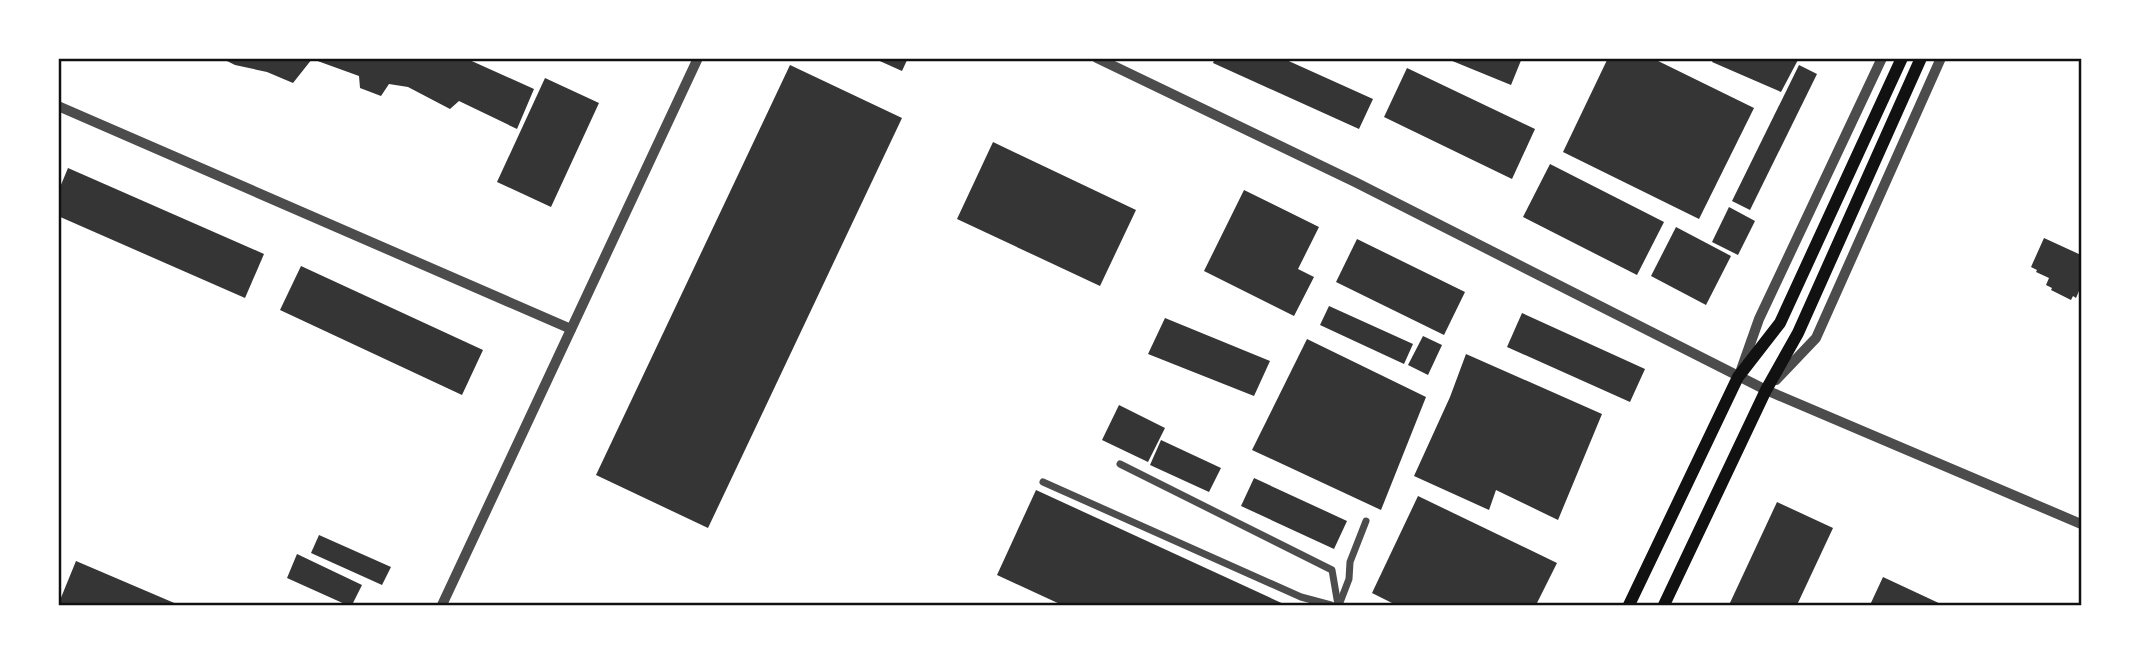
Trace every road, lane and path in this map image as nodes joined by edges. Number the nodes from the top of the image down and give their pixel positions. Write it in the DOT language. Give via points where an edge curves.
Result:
graph roads {
  1 [pos="698,58"];
  2 [pos="1097,58"];
  3 [pos="1881,58"];
  4 [pos="1902,58"];
  5 [pos="1921,58"];
  6 [pos="1941,58"];
  7 [pos="58,106"];
  8 [pos="571,329"];
  9 [pos="1738,377"];
  10 [pos="1766,390"];
  11 [pos="1120,464"];
  12 [pos="1043,482"];
  13 [pos="1366,520"];
  14 [pos="2081,524"];
  15 [pos="442,605"];
  16 [pos="1331,605"];
  17 [pos="1338,605"];
  18 [pos="1629,605"];
  19 [pos="1664,605"];
  1 -- 8 [label="street"];
  2 -- 9 [label="street" via="1355,182"];
  3 -- 9 [label="street" via="1759,319"];
  4 -- 9 [label="main road" via="1780,323"];
  5 -- 10 [label="main road" via="1798,332"];
  6 -- 10 [label="street" via="1816,338"];
  7 -- 8 [label="street"];
  8 -- 15 [label="street"];
  9 -- 10 [label="street"];
  9 -- 18 [label="main road"];
  10 -- 14 [label="street"];
  10 -- 19 [label="main road"];
  11 -- 17 [label="street" via="1332,570"];
  12 -- 16 [label="street" via="1301,597"];
  13 -- 17 [label="street"];
}
